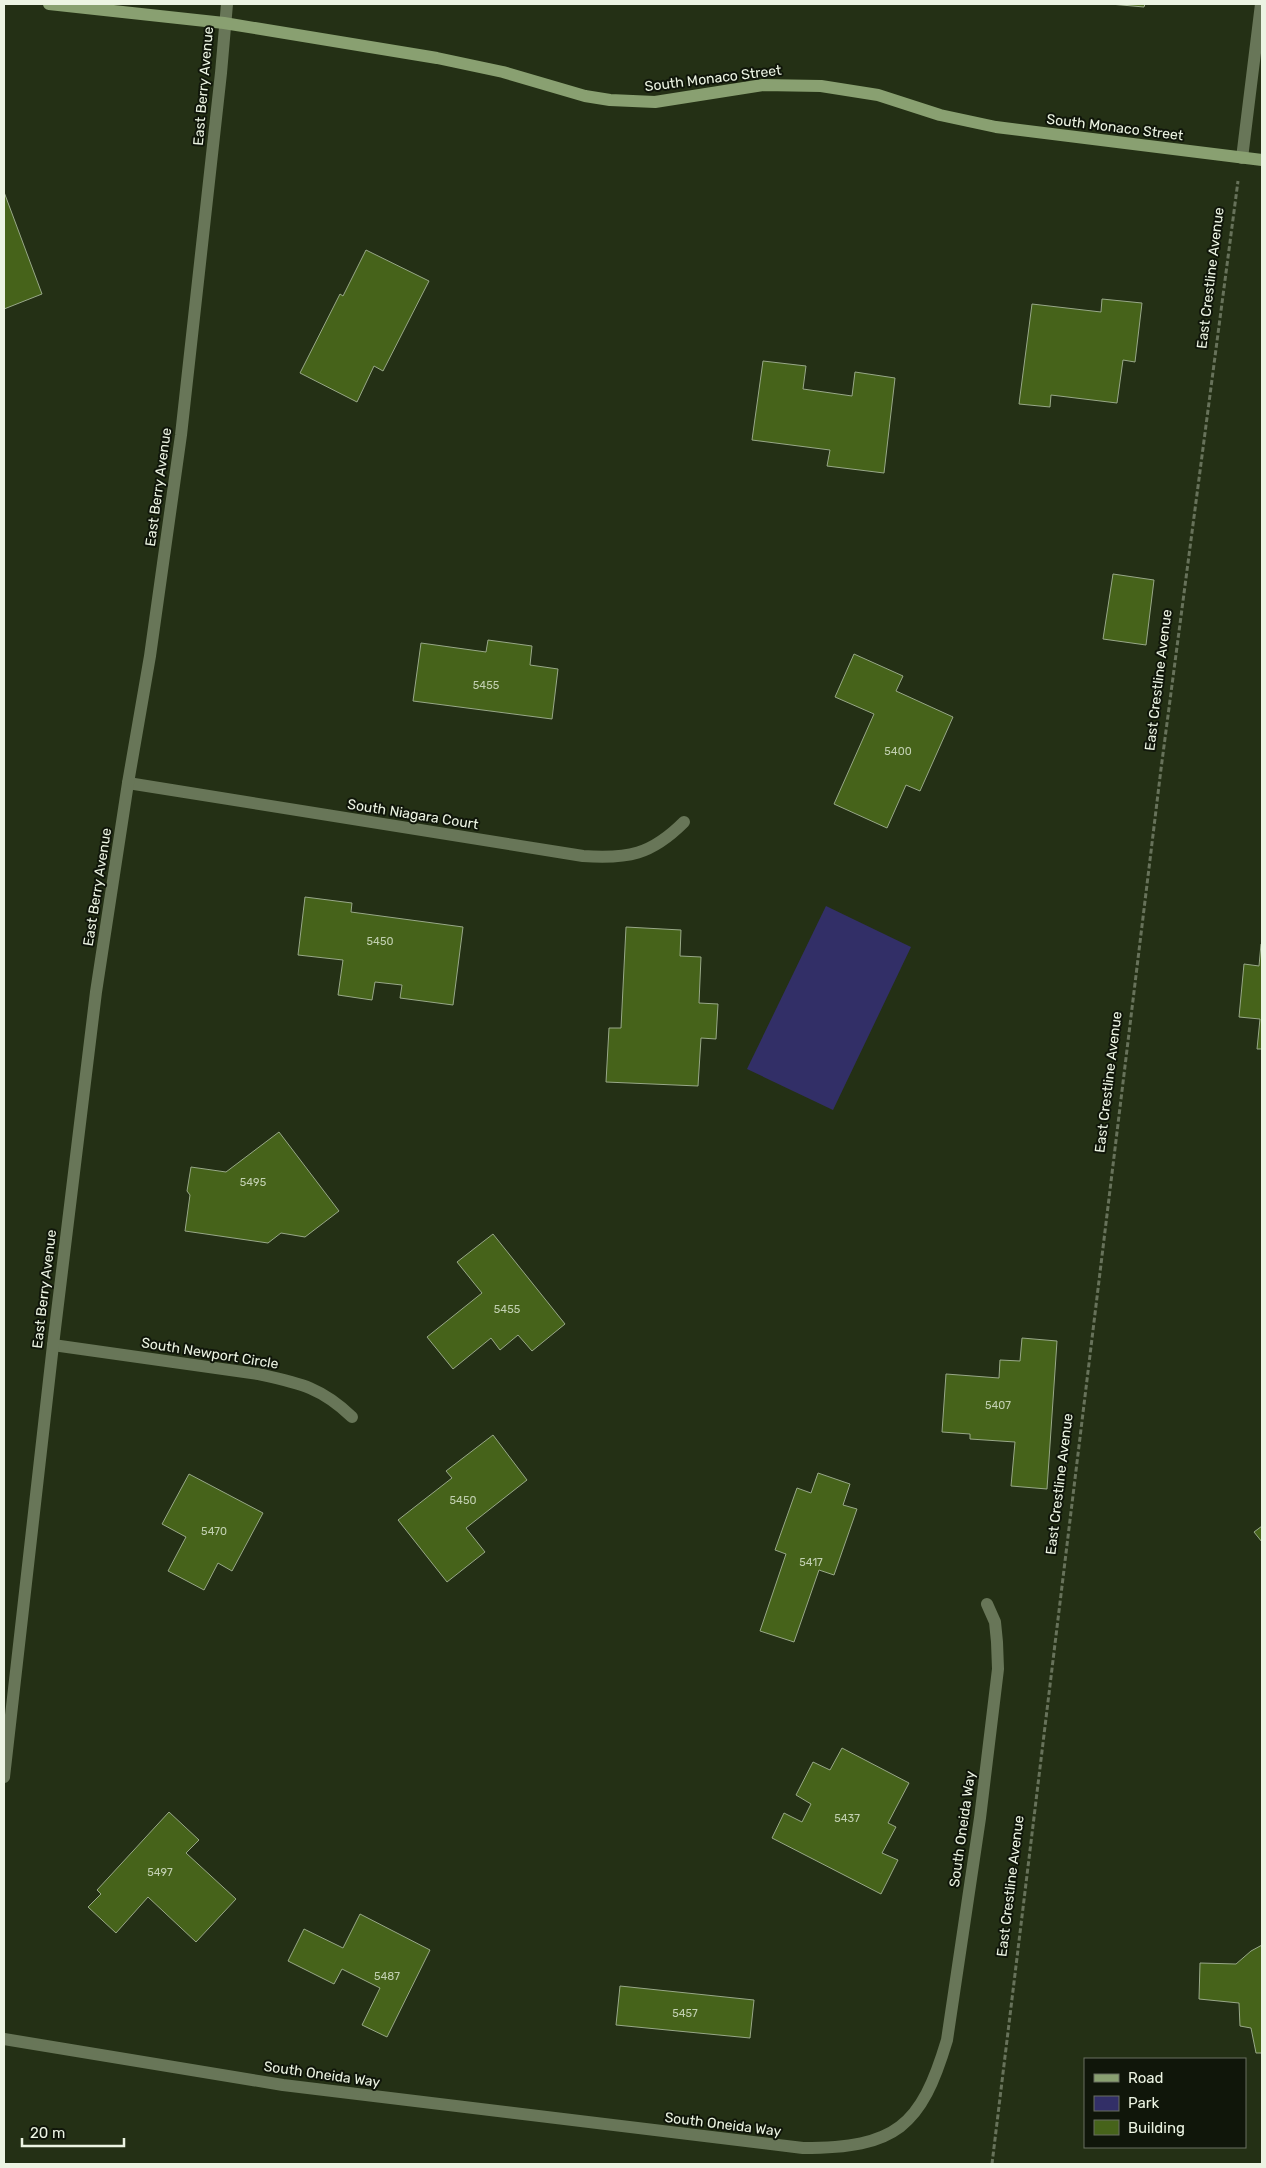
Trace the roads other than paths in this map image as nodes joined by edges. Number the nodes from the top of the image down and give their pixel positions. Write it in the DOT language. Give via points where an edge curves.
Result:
graph roads {
  1 [pos="49,4"];
  2 [pos="227,4"];
  3 [pos="1261,4"];
  4 [pos="224,23"];
  5 [pos="1242,158"];
  6 [pos="1262,160"];
  7 [pos="128,783"];
  8 [pos="684,822"];
  9 [pos="53,1345"];
  10 [pos="352,1416"];
  11 [pos="987,1604"];
  12 [pos="6,1734"];
  13 [pos="4,1777"];
  14 [pos="4,2039"];
  1 -- 4 [label="street, South Monaco Street"];
  2 -- 4 [label="street, East Berry Avenue"];
  3 -- 5 [label="street"];
  4 -- 5 [label="street, South Monaco Street" via="474,64 585,96 610,100 655,102 763,85 821,86 878,95 940,115 996,127"];
  4 -- 7 [label="street, East Berry Avenue" via="181,434"];
  5 -- 6 [label="street, South Monaco Street"];
  7 -- 8 [label="street, South Niagara Court" via="590,857 614,858 638,853 656,845"];
  7 -- 9 [label="street, East Berry Avenue" via="96,992"];
  9 -- 10 [label="street, South Newport Circle" via="289,1381 320,1391"];
  9 -- 12 [label="street, East Berry Avenue"];
  11 -- 14 [label="street, South Oneida Way" via="995,1622 998,1669 947,2040 920,2106 896,2130 881,2138 846,2147 804,2148 283,2085"];
  12 -- 13 [label="street, East Berry Avenue"];
}
